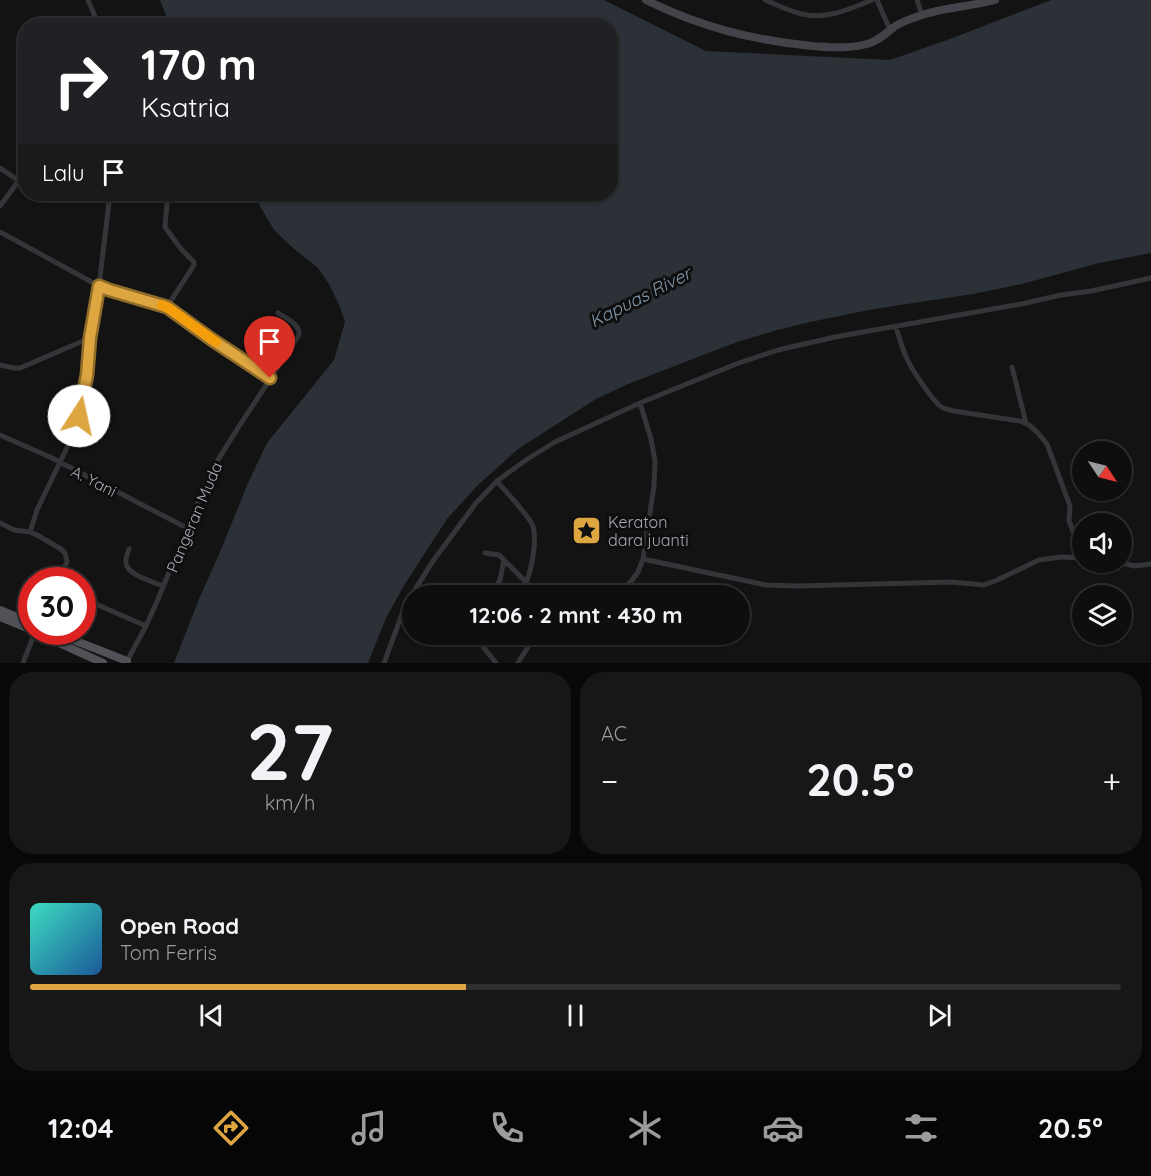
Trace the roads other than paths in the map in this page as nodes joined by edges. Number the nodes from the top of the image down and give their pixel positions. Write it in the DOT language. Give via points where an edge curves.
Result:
graph roads {
  1 [pos="88,0"];
  2 [pos="646,0"];
  3 [pos="765,0"];
  4 [pos="872,0"];
  5 [pos="877,0"];
  6 [pos="917,0"];
  7 [pos="994,0"];
  8 [pos="954,5"];
  9 [pos="922,15"];
  10 [pos="96,18"];
  11 [pos="890,30"];
  12 [pos="0,168"];
  13 [pos="18,180"];
  14 [pos="18,182"];
  15 [pos="109,201"];
  16 [pos="167,201"];
  17 [pos="0,206"];
  18 [pos="0,232"];
  19 [pos="1151,278"];
  20 [pos="99,286"];
  21 [pos="167,307"];
  22 [pos="278,313"];
  23 [pos="896,327"];
  24 [pos="90,338"];
  25 [pos="0,365"];
  26 [pos="1012,366"];
  27 [pos="270,378"];
  28 [pos="640,403"];
  29 [pos="1026,423"];
  30 [pos="0,435"];
  31 [pos="60,463"];
  32 [pos="497,481"];
  33 [pos="0,523"];
  34 [pos="187,528"];
  35 [pos="1072,529"];
  36 [pos="30,532"];
  37 [pos="129,549"];
  38 [pos="485,553"];
  39 [pos="1072,557"];
  40 [pos="643,559"];
  41 [pos="504,560"];
  42 [pos="1151,564"];
  43 [pos="1132,565"];
  44 [pos="66,567"];
  45 [pos="526,582"];
  46 [pos="497,585"];
  47 [pos="529,585"];
  48 [pos="627,585"];
  49 [pos="164,586"];
  50 [pos="96,604"];
  51 [pos="0,610"];
  52 [pos="0,617"];
  53 [pos="18,617"];
  54 [pos="18,624"];
  55 [pos="146,626"];
  56 [pos="29,645"];
  57 [pos="64,645"];
  58 [pos="84,645"];
  59 [pos="480,645"];
  60 [pos="529,645"];
  61 [pos="126,662"];
  62 [pos="23,663"];
  63 [pos="103,663"];
  64 [pos="384,663"];
  65 [pos="496,663"];
  66 [pos="518,663"];
  1 -- 10 [label="street"];
  2 -- 11 [label="street" via="712,27 777,43 851,47 876,41"];
  3 -- 4 [label="street" via="801,14 818,15 841,12"];
  5 -- 11 [label="street"];
  6 -- 9 [label="street"];
  7 -- 8 [label="street"];
  8 -- 9 [label="street"];
  9 -- 11 [label="street"];
  12 -- 13 [label="street"];
  14 -- 17 [label="street"];
  15 -- 20 [label="street"];
  16 -- 21 [label="street" via="165,227 194,262"];
  18 -- 20 [label="street"];
  19 -- 23 [label="street"];
  20 -- 21 [label="street"];
  20 -- 24 [label="street"];
  21 -- 27 [label="street"];
  22 -- 27 [label="street, Pangeran Muda" via="299,331 297,340"];
  23 -- 28 [label="street" via="823,339 761,355"];
  23 -- 29 [label="street" via="914,371 940,406"];
  24 -- 25 [label="street" via="20,368"];
  24 -- 31 [label="street" via="79,416"];
  26 -- 29 [label="street"];
  27 -- 34 [label="street, Pangeran Muda" via="211,471"];
  28 -- 32 [label="street" via="555,442"];
  28 -- 40 [label="street" via="655,461"];
  29 -- 35 [label="street" via="1042,436 1051,453 1070,506"];
  30 -- 31 [label="street, A. Yani"];
  31 -- 34 [label="street, A. Yani"];
  31 -- 36 [label="street"];
  32 -- 45 [label="street" via="532,525 533,550"];
  32 -- 64 [label="street" via="464,518 416,588"];
  33 -- 36 [label="street"];
  34 -- 49 [label="street, Pangeran Muda"];
  36 -- 44 [label="street" via="65,553"];
  37 -- 49 [label="street" via="126,567"];
  38 -- 41 [label="street"];
  39 -- 40 [label="street" via="1039,560 984,585 952,582 828,586 773,585"];
  40 -- 48 [label="street"];
  41 -- 45 [label="street"];
  41 -- 46 [label="street"];
  42 -- 43 [label="street"];
  45 -- 47 [label="street"];
  49 -- 55 [label="street, Pangeran Muda"];
  50 -- 55 [label="street"];
  51 -- 53 [label="main road"];
  52 -- 54 [label="main road"];
  55 -- 61 [label="street, Pangeran Muda"];
  56 -- 62 [label="street"];
  57 -- 63 [label="main road"];
  58 -- 61 [label="main road"];
  59 -- 65 [label="street"];
  60 -- 66 [label="street"];
}
